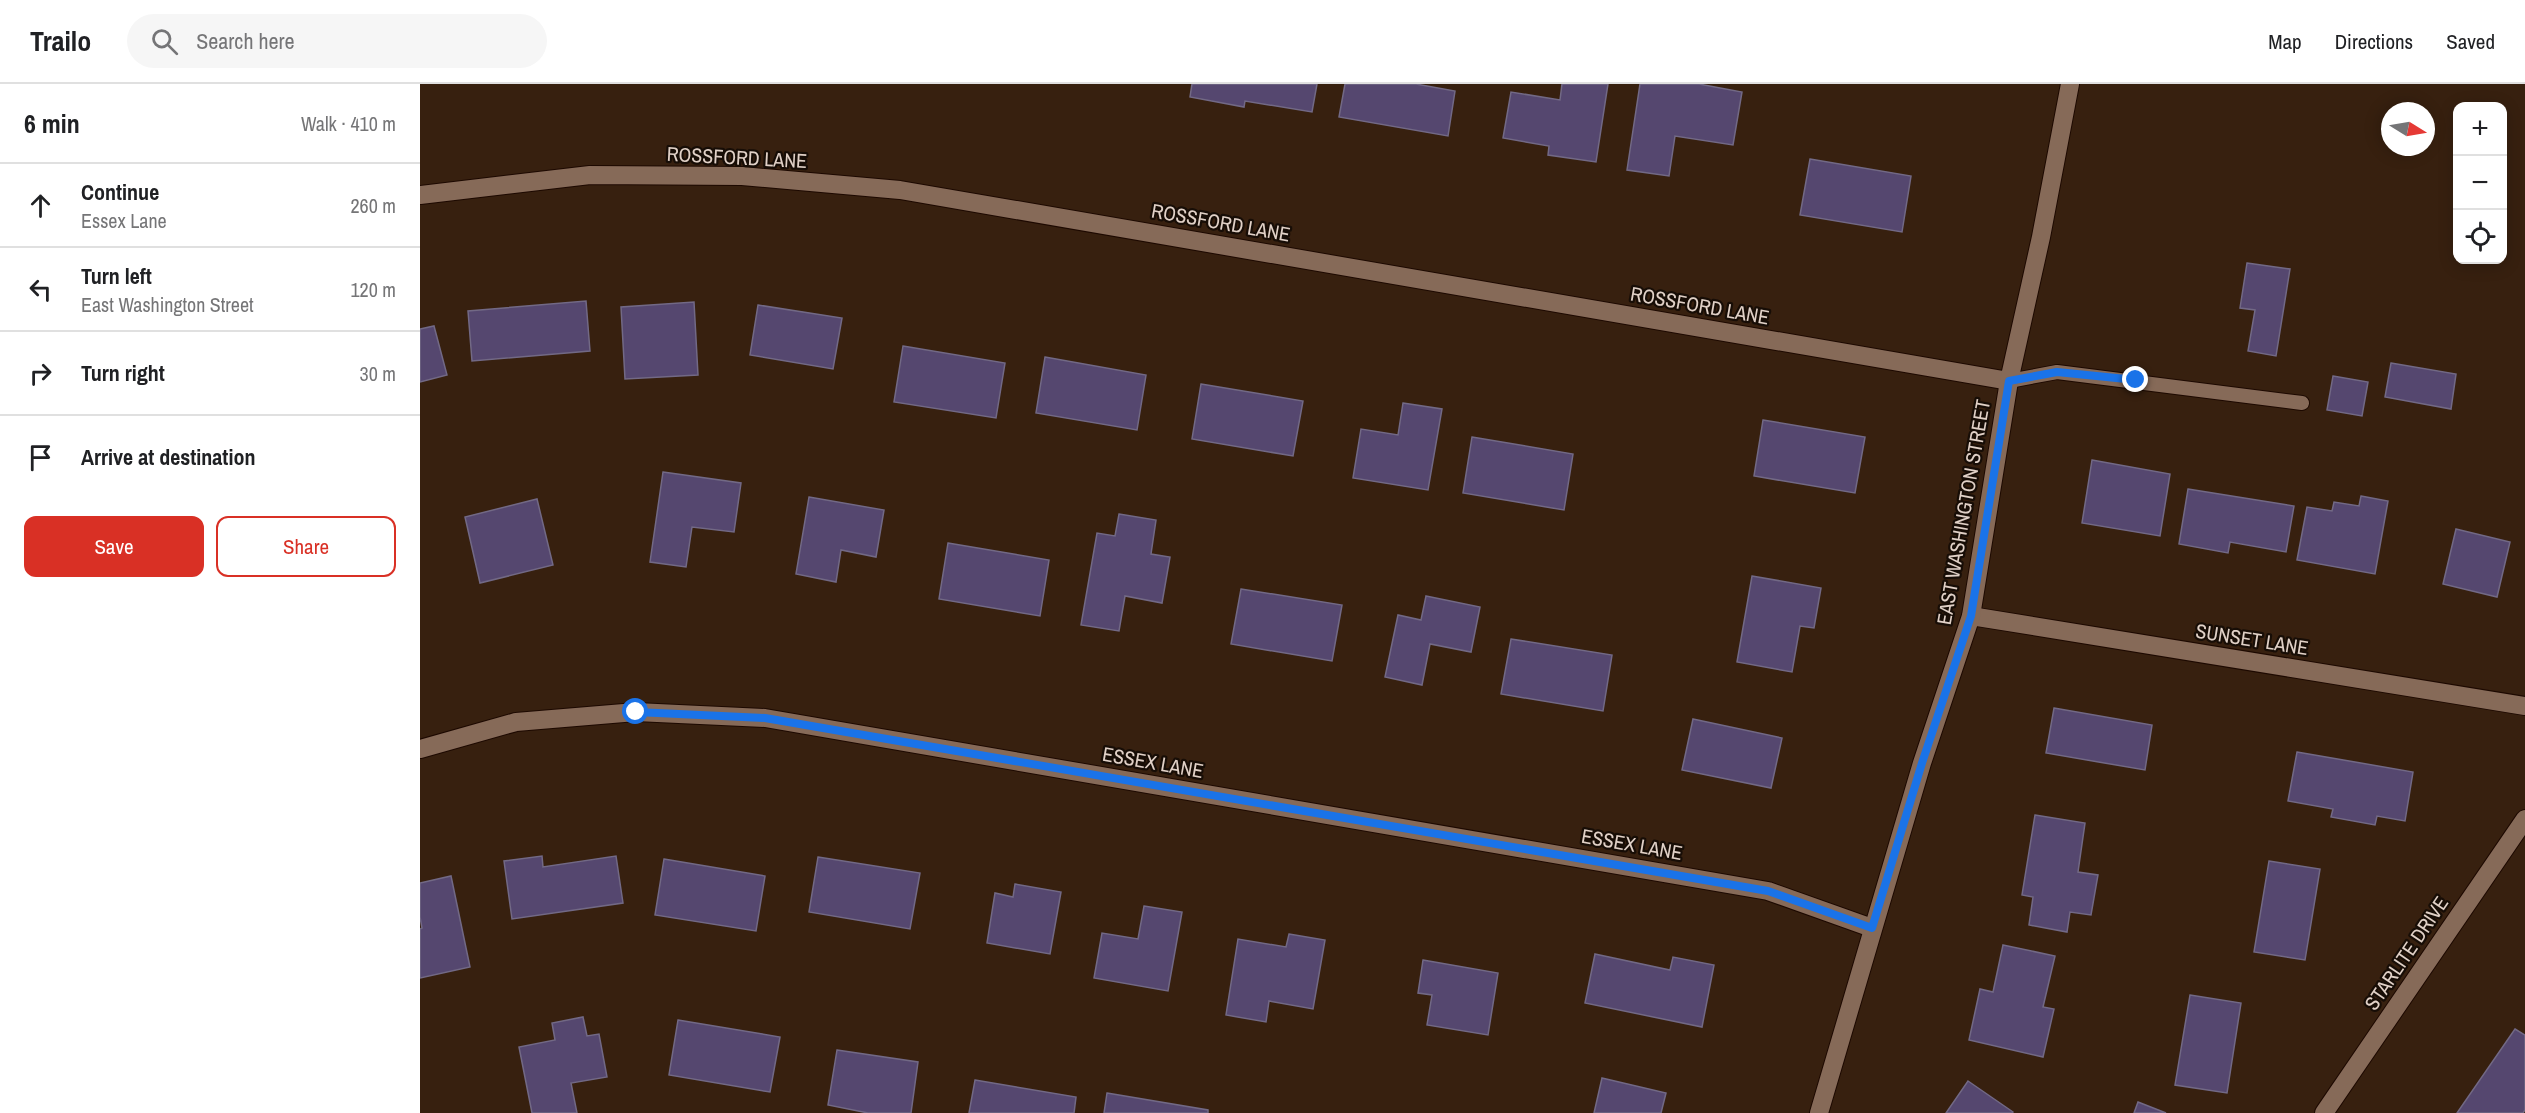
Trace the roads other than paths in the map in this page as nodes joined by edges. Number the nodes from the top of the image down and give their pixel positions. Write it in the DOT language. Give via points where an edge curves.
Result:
graph roads {
  1 [pos="2070,84"];
  2 [pos="420,195"];
  3 [pos="2009,381"];
  4 [pos="2302,403"];
  5 [pos="1971,616"];
  6 [pos="2525,706"];
  7 [pos="420,748"];
  8 [pos="2525,819"];
  9 [pos="1872,928"];
  10 [pos="1819,1113"];
  11 [pos="2324,1113"];
  1 -- 3 [label="street, EAST WASHINGTON STREET" via="2042,237"];
  2 -- 3 [label="street, ROSSFORD LANE" via="590,175 742,176 900,190"];
  3 -- 4 [label="lane" via="2057,372"];
  3 -- 5 [label="street, EAST WASHINGTON STREET"];
  5 -- 6 [label="street, SUNSET LANE"];
  5 -- 9 [label="street, EAST WASHINGTON STREET"];
  7 -- 9 [label="street, ESSEX LANE" via="516,722 636,712 765,718 1768,891"];
  8 -- 11 [label="street, STARLITE DRIVE"];
  9 -- 10 [label="street, EAST WASHINGTON STREET"];
}
